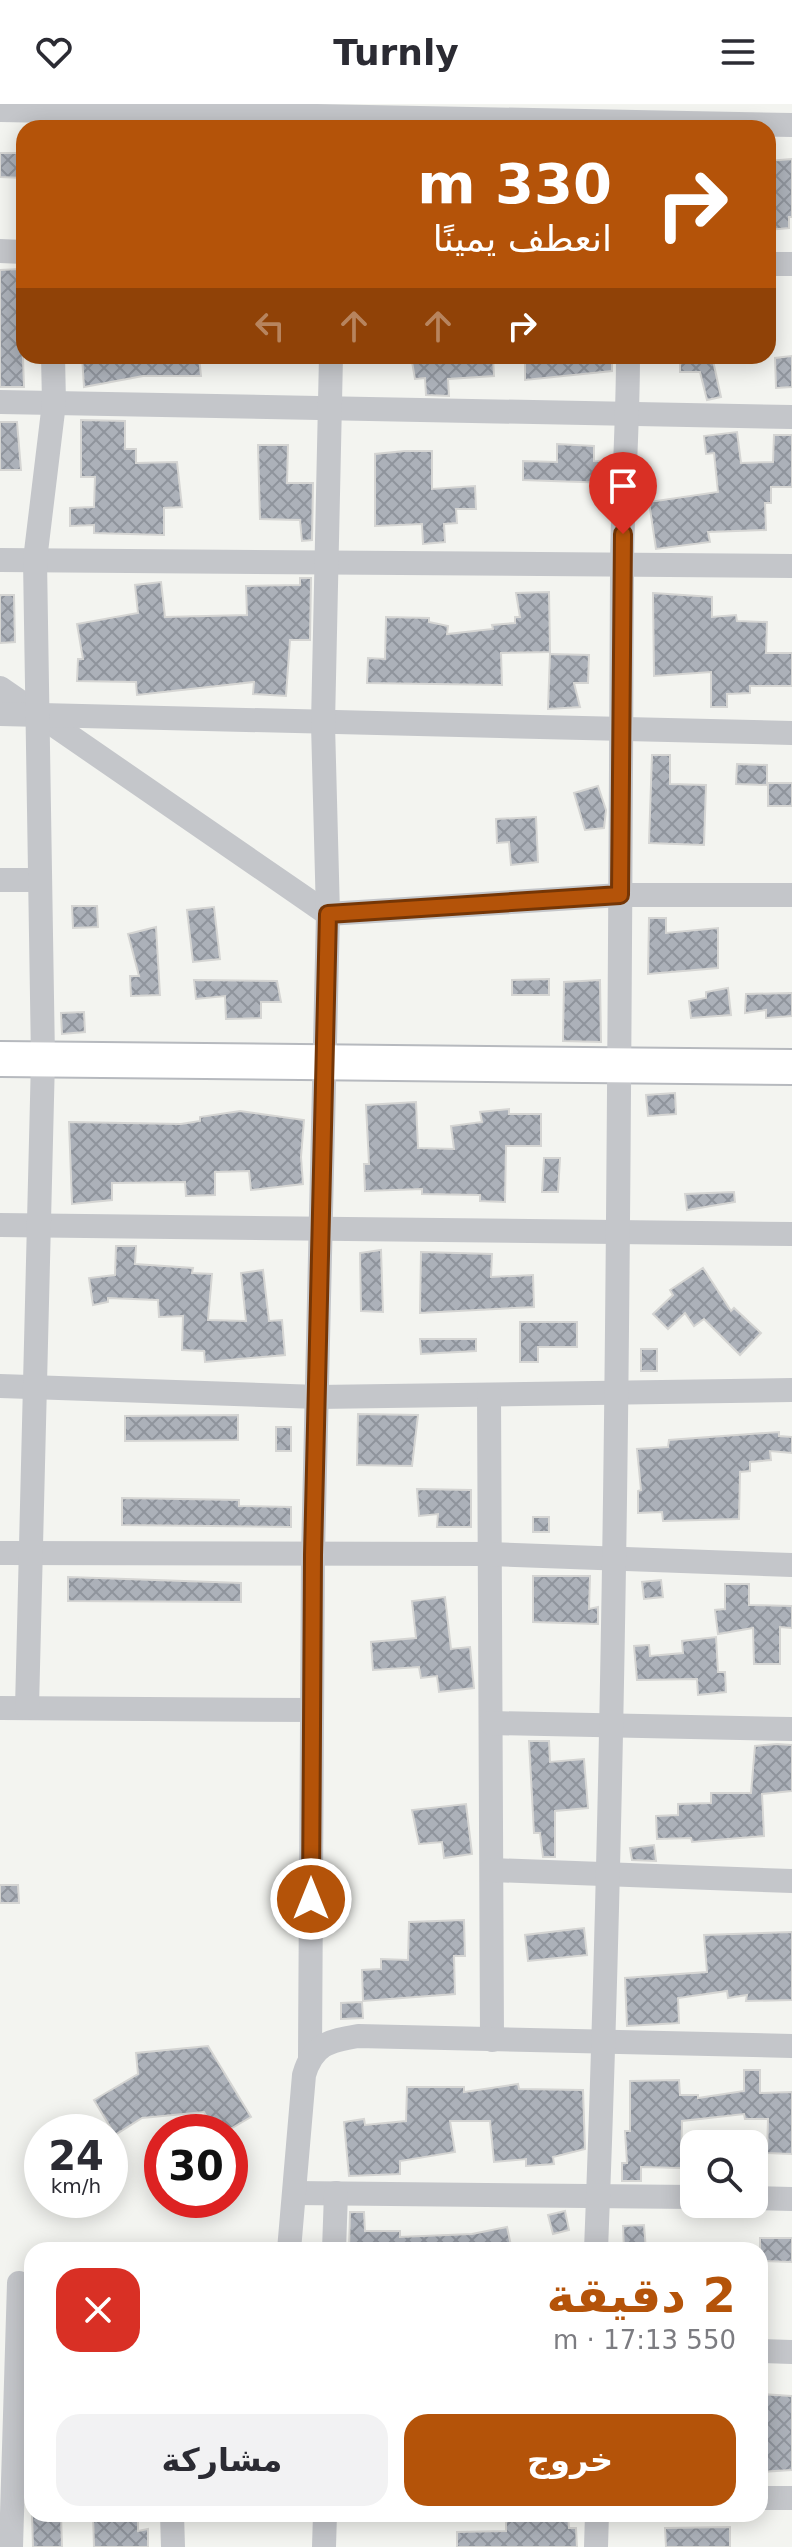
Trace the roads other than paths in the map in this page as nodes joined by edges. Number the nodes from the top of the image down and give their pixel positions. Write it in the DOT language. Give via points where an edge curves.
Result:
graph roads {
  1 [pos="0,110"];
  2 [pos="54,120"];
  3 [pos="53,364"];
  4 [pos="331,364"];
  5 [pos="628,364"];
  6 [pos="0,402"];
  7 [pos="54,403"];
  8 [pos="332,408"];
  9 [pos="628,414"];
  10 [pos="792,417"];
  11 [pos="0,560"];
  12 [pos="35,560"];
  13 [pos="327,562"];
  14 [pos="622,565"];
  15 [pos="792,566"];
  16 [pos="0,688"];
  17 [pos="36,713"];
  18 [pos="0,714"];
  19 [pos="323,724"];
  20 [pos="621,730"];
  21 [pos="792,733"];
  22 [pos="0,880"];
  23 [pos="39,880"];
  24 [pos="620,895"];
  25 [pos="792,895"];
  26 [pos="328,914"];
  27 [pos="0,1059"];
  28 [pos="43,1059"];
  29 [pos="325,1062"];
  30 [pos="620,1064"];
  31 [pos="792,1067"];
  32 [pos="0,1225"];
  33 [pos="39,1226"];
  34 [pos="322,1227"];
  35 [pos="617,1233"];
  36 [pos="792,1234"];
  37 [pos="0,1386"];
  38 [pos="35,1387"];
  39 [pos="792,1390"];
  40 [pos="614,1394"];
  41 [pos="489,1395"];
  42 [pos="318,1397"];
  43 [pos="0,1553"];
  44 [pos="30,1554"];
  45 [pos="490,1554"];
  46 [pos="313,1555"];
  47 [pos="612,1556"];
  48 [pos="792,1565"];
  49 [pos="0,1708"];
  50 [pos="27,1708"];
  51 [pos="311,1710"];
  52 [pos="491,1723"];
  53 [pos="609,1726"];
  54 [pos="792,1729"];
  55 [pos="492,1870"];
  56 [pos="607,1875"];
  57 [pos="792,1881"];
  58 [pos="492,2040"];
  59 [pos="604,2042"];
  60 [pos="792,2046"];
  61 [pos="310,2056"];
  62 [pos="295,2193"];
  63 [pos="336,2193"];
  64 [pos="599,2195"];
  65 [pos="680,2197"];
  66 [pos="768,2198"];
  67 [pos="792,2199"];
  68 [pos="290,2242"];
  69 [pos="334,2242"];
  70 [pos="596,2242"];
  71 [pos="17,2283"];
  72 [pos="768,2351"];
  73 [pos="792,2352"];
  74 [pos="15,2455"];
  75 [pos="768,2498"];
  76 [pos="792,2498"];
  77 [pos="172,2522"];
  78 [pos="325,2522"];
  79 [pos="597,2522"];
  80 [pos="11,2547"];
  81 [pos="173,2547"];
  82 [pos="324,2547"];
  83 [pos="596,2547"];
  1 -- 2 [label="street"];
  3 -- 7 [label="street"];
  4 -- 8 [label="street"];
  5 -- 9 [label="street"];
  6 -- 7 [label="street"];
  7 -- 8 [label="street"];
  7 -- 12 [label="street"];
  8 -- 9 [label="street"];
  8 -- 13 [label="street"];
  9 -- 10 [label="street"];
  9 -- 14 [label="street"];
  11 -- 12 [label="street"];
  12 -- 13 [label="street"];
  12 -- 17 [label="street"];
  13 -- 14 [label="street"];
  13 -- 19 [label="street"];
  14 -- 15 [label="street"];
  14 -- 20 [label="street"];
  16 -- 17 [label="street"];
  17 -- 18 [label="street"];
  17 -- 19 [label="street"];
  17 -- 23 [label="street"];
  17 -- 26 [label="street"];
  19 -- 20 [label="street"];
  19 -- 26 [label="street"];
  20 -- 21 [label="street"];
  20 -- 24 [label="street"];
  22 -- 23 [label="street"];
  23 -- 28 [label="street"];
  24 -- 25 [label="street"];
  24 -- 26 [label="street"];
  24 -- 30 [label="street"];
  26 -- 29 [label="street"];
  27 -- 28 [label="street"];
  28 -- 29 [label="street"];
  28 -- 33 [label="street"];
  29 -- 30 [label="street"];
  29 -- 34 [label="street"];
  30 -- 31 [label="street"];
  30 -- 35 [label="street"];
  32 -- 33 [label="street"];
  33 -- 34 [label="street"];
  33 -- 38 [label="street"];
  34 -- 35 [label="street"];
  34 -- 42 [label="street"];
  35 -- 36 [label="street"];
  35 -- 40 [label="street"];
  37 -- 38 [label="street"];
  38 -- 42 [label="street"];
  38 -- 44 [label="street"];
  39 -- 40 [label="street"];
  40 -- 41 [label="street"];
  40 -- 47 [label="street"];
  41 -- 42 [label="street"];
  41 -- 45 [label="street"];
  42 -- 46 [label="street"];
  43 -- 44 [label="street"];
  44 -- 46 [label="street"];
  44 -- 50 [label="street"];
  45 -- 46 [label="street"];
  45 -- 47 [label="street"];
  45 -- 52 [label="street"];
  46 -- 51 [label="street"];
  47 -- 48 [label="street"];
  47 -- 53 [label="street"];
  49 -- 50 [label="street"];
  50 -- 51 [label="street"];
  51 -- 61 [label="street"];
  52 -- 53 [label="street"];
  52 -- 55 [label="street"];
  53 -- 54 [label="street"];
  53 -- 56 [label="street"];
  55 -- 56 [label="street"];
  55 -- 58 [label="street"];
  56 -- 57 [label="street"];
  56 -- 59 [label="street"];
  58 -- 59 [label="street"];
  58 -- 61 [label="street" via="358,2036 331,2041"];
  59 -- 60 [label="street"];
  59 -- 64 [label="street"];
  61 -- 62 [label="street"];
  62 -- 63 [label="street"];
  62 -- 68 [label="street"];
  63 -- 64 [label="street"];
  63 -- 69 [label="street"];
  64 -- 65 [label="street"];
  64 -- 70 [label="street"];
  66 -- 67 [label="street"];
  71 -- 74 [label="street"];
  72 -- 73 [label="street"];
  74 -- 80 [label="street"];
  75 -- 76 [label="street"];
  77 -- 81 [label="street"];
  78 -- 82 [label="street"];
  79 -- 83 [label="street"];
}
